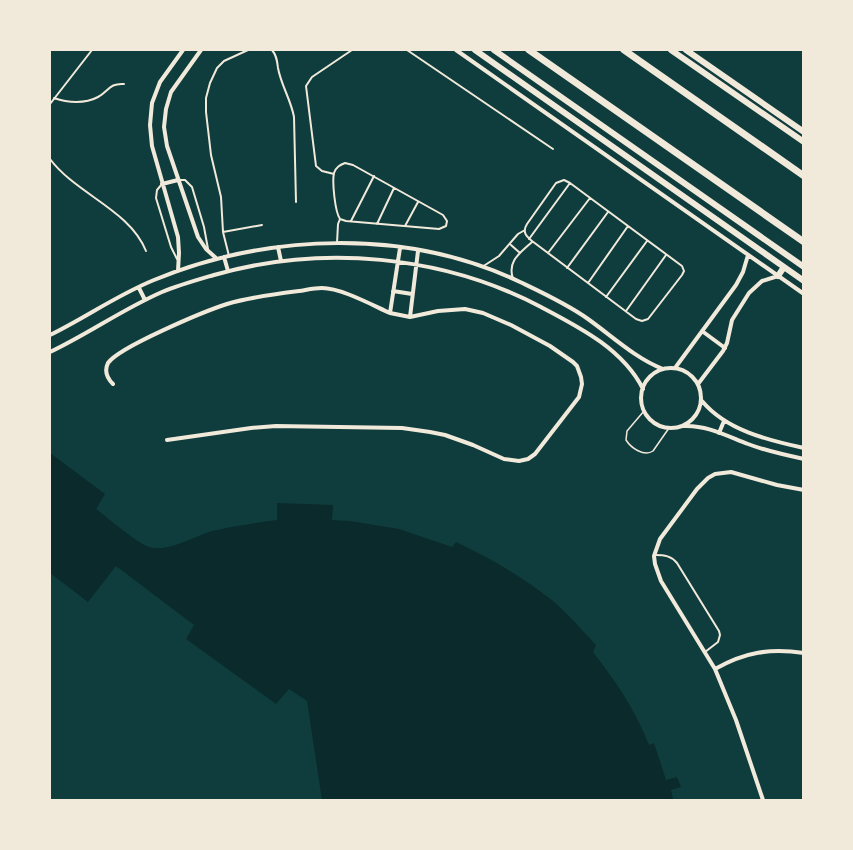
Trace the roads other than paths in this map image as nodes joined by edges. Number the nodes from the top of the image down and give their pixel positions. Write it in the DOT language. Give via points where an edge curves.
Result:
graph roads {
  1 [pos="92,50"];
  2 [pos="183,50"];
  3 [pos="201,50"];
  4 [pos="248,50"];
  5 [pos="272,50"];
  6 [pos="352,50"];
  7 [pos="407,50"];
  8 [pos="456,50"];
  9 [pos="475,50"];
  10 [pos="494,50"];
  11 [pos="529,50"];
  12 [pos="624,50"];
  13 [pos="671,50"];
  14 [pos="686,50"];
  15 [pos="124,84"];
  16 [pos="54,98"];
  17 [pos="50,104"];
  18 [pos="804,132"];
  19 [pos="804,142"];
  20 [pos="553,149"];
  21 [pos="50,159"];
  22 [pos="334,174"];
  23 [pos="374,176"];
  24 [pos="804,176"];
  25 [pos="178,180"];
  26 [pos="570,183"];
  27 [pos="162,184"];
  28 [pos="394,188"];
  29 [pos="590,198"];
  30 [pos="419,201"];
  31 [pos="296,202"];
  32 [pos="609,212"];
  33 [pos="340,219"];
  34 [pos="351,221"];
  35 [pos="377,224"];
  36 [pos="262,225"];
  37 [pos="405,226"];
  38 [pos="628,226"];
  39 [pos="525,230"];
  40 [pos="223,232"];
  41 [pos="530,240"];
  42 [pos="647,241"];
  43 [pos="804,242"];
  44 [pos="337,244"];
  45 [pos="511,244"];
  46 [pos="278,247"];
  47 [pos="400,248"];
  48 [pos="146,251"];
  49 [pos="418,251"];
  50 [pos="208,252"];
  51 [pos="520,253"];
  52 [pos="548,253"];
  53 [pos="666,255"];
  54 [pos="748,255"];
  55 [pos="226,257"];
  56 [pos="217,259"];
  57 [pos="179,261"];
  58 [pos="281,261"];
  59 [pos="398,262"];
  60 [pos="416,265"];
  61 [pos="482,267"];
  62 [pos="784,267"];
  63 [pos="804,267"];
  64 [pos="567,268"];
  65 [pos="178,271"];
  66 [pos="228,271"];
  67 [pos="778,276"];
  68 [pos="513,279"];
  69 [pos="804,281"];
  70 [pos="588,283"];
  71 [pos="138,287"];
  72 [pos="393,291"];
  73 [pos="412,294"];
  74 [pos="804,294"];
  75 [pos="606,297"];
  76 [pos="145,300"];
  77 [pos="626,311"];
  78 [pos="390,313"];
  79 [pos="410,317"];
  80 [pos="702,331"];
  81 [pos="50,335"];
  82 [pos="725,348"];
  83 [pos="50,352"];
  84 [pos="675,368"];
  85 [pos="663,369"];
  86 [pos="113,384"];
  87 [pos="698,384"];
  88 [pos="642,389"];
  89 [pos="702,401"];
  90 [pos="724,421"];
  91 [pos="684,426"];
  92 [pos="719,433"];
  93 [pos="166,440"];
  94 [pos="804,448"];
  95 [pos="804,459"];
  96 [pos="804,490"];
  97 [pos="654,555"];
  98 [pos="705,652"];
  99 [pos="804,653"];
  100 [pos="715,669"];
  101 [pos="763,801"];
  1 -- 16 [label="lane"];
  2 -- 27 [label="street" via="160,82 150,114 150,135"];
  3 -- 25 [label="street" via="171,92 164,118 165,137"];
  4 -- 40 [label="lane" via="217,68 206,98"];
  5 -- 31 [label="lane" via="294,117"];
  6 -- 22 [label="lane" via="312,77 306,87 316,166"];
  7 -- 20 [label="lane"];
  8 -- 54 [label="street"];
  9 -- 62 [label="main road"];
  10 -- 63 [label="main road"];
  11 -- 43 [label="highway"];
  12 -- 24 [label="highway"];
  13 -- 19 [label="main road"];
  14 -- 18 [label="main road"];
  15 -- 16 [label="lane" via="113,85 90,100 69,102"];
  16 -- 17 [label="lane"];
  21 -- 48 [label="lane" via="61,173 134,229"];
  22 -- 23 [label="lane" via="345,163"];
  22 -- 33 [label="lane" via="336,213"];
  23 -- 28 [label="lane"];
  23 -- 34 [label="lane"];
  25 -- 27 [label="street"];
  25 -- 50 [label="street" via="198,237"];
  25 -- 50 [label="lane" via="185,180 192,187"];
  26 -- 29 [label="lane"];
  26 -- 39 [label="lane" via="556,183"];
  26 -- 41 [label="lane"];
  27 -- 57 [label="street" via="178,237"];
  27 -- 57 [label="lane" via="156,198"];
  28 -- 30 [label="lane"];
  28 -- 35 [label="lane"];
  29 -- 32 [label="lane"];
  29 -- 52 [label="lane"];
  30 -- 37 [label="lane"];
  30 -- 37 [label="lane" via="445,216 446,226"];
  32 -- 38 [label="lane"];
  32 -- 64 [label="lane"];
  33 -- 34 [label="lane"];
  33 -- 44 [label="lane"];
  34 -- 35 [label="lane"];
  35 -- 37 [label="lane"];
  36 -- 40 [label="lane"];
  38 -- 42 [label="lane"];
  38 -- 70 [label="lane"];
  39 -- 41 [label="lane"];
  39 -- 45 [label="lane"];
  40 -- 55 [label="lane"];
  41 -- 51 [label="lane"];
  41 -- 52 [label="lane"];
  42 -- 53 [label="lane"];
  42 -- 75 [label="lane"];
  44 -- 46 [label="street"];
  44 -- 47 [label="street"];
  45 -- 51 [label="lane"];
  45 -- 61 [label="lane"];
  46 -- 55 [label="street"];
  46 -- 58 [label="street"];
  47 -- 49 [label="street"];
  47 -- 59 [label="street"];
  49 -- 60 [label="street"];
  49 -- 61 [label="street"];
  50 -- 56 [label="street"];
  51 -- 68 [label="lane" via="513,260"];
  52 -- 64 [label="lane"];
  53 -- 77 [label="lane"];
  53 -- 77 [label="lane" via="682,266 682,275 648,319 639,321"];
  54 -- 67 [label="street"];
  54 -- 80 [label="street" via="740,279"];
  55 -- 56 [label="street"];
  55 -- 66 [label="street"];
  56 -- 65 [label="street"];
  57 -- 65 [label="street"];
  58 -- 59 [label="street" via="343,258"];
  58 -- 66 [label="street"];
  59 -- 60 [label="street"];
  59 -- 72 [label="street"];
  60 -- 73 [label="street"];
  60 -- 88 [label="street" via="490,284 556,315 621,358"];
  61 -- 68 [label="street"];
  62 -- 67 [label="main road"];
  62 -- 69 [label="main road"];
  64 -- 70 [label="lane"];
  65 -- 71 [label="street"];
  66 -- 76 [label="street"];
  67 -- 74 [label="street"];
  67 -- 82 [label="street" via="762,281 749,293 732,320"];
  68 -- 85 [label="street" via="561,302 644,361"];
  70 -- 75 [label="lane"];
  71 -- 76 [label="street"];
  71 -- 81 [label="street"];
  72 -- 73 [label="street"];
  72 -- 78 [label="street"];
  73 -- 79 [label="street"];
  75 -- 77 [label="lane"];
  76 -- 83 [label="street"];
  78 -- 79 [label="street"];
  78 -- 86 [label="street" via="322,288 235,302 194,316 126,350 109,362 106,375"];
  79 -- 93 [label="street" via="465,309 511,325 577,366 582,384 579,397 535,454 519,461 504,459 445,435 402,428 276,426"];
  80 -- 82 [label="street"];
  80 -- 84 [label="street"];
  82 -- 87 [label="street"];
  84 -- 85 [label="street"];
  84 -- 87 [label="street" via="688,373"];
  85 -- 88 [label="street" via="650,376"];
  87 -- 89 [label="street"];
  88 -- 91 [label="street" via="641,404 654,423 669,428"];
  89 -- 90 [label="street"];
  89 -- 91 [label="street" via="696,416"];
  90 -- 92 [label="street"];
  90 -- 94 [label="street" via="755,435"];
  91 -- 92 [label="street" via="696,425"];
  92 -- 95 [label="street"];
  96 -- 97 [label="street" via="730,472 715,474 697,489 660,539"];
  97 -- 98 [label="street" via="657,573"];
  97 -- 98 [label="lane" via="677,563 719,631 718,642"];
  98 -- 100 [label="street"];
  99 -- 100 [label="street" via="760,651"];
  100 -- 101 [label="street"];
}
